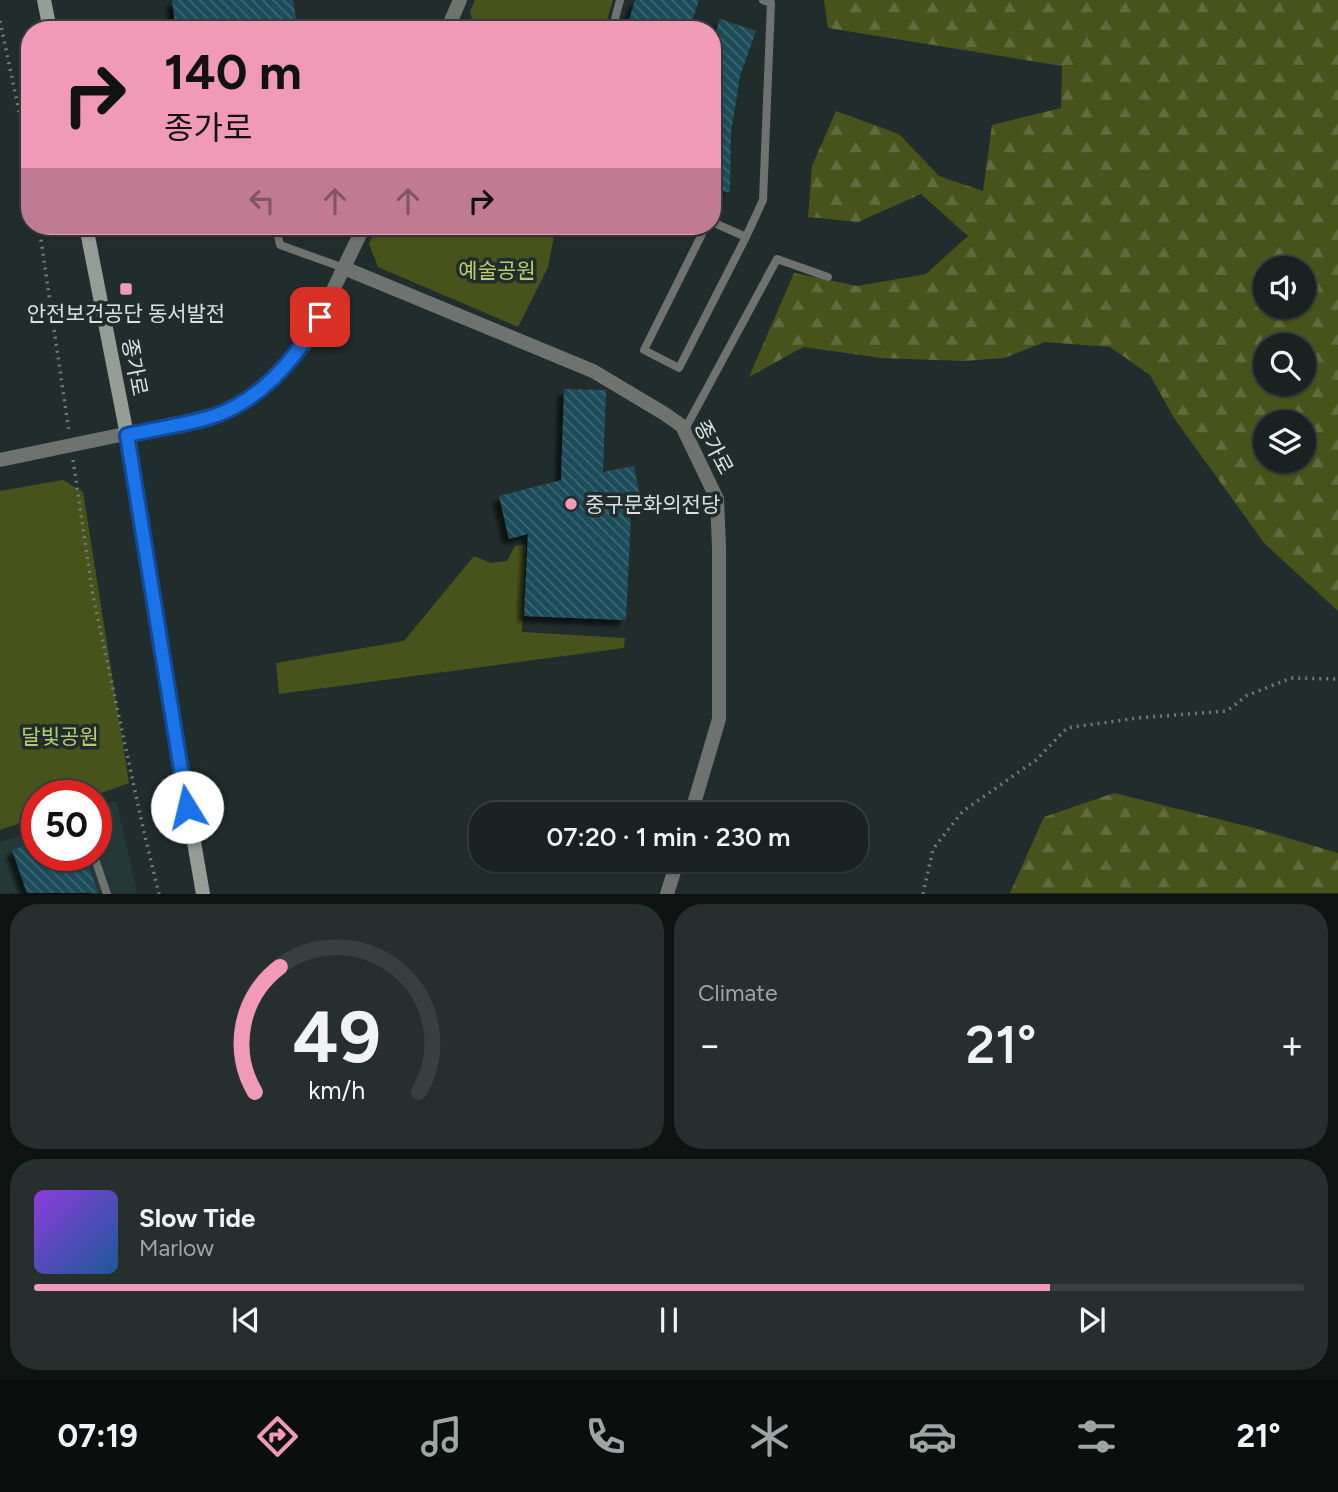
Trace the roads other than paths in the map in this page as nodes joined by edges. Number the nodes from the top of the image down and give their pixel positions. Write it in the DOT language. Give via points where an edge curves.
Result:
graph roads {
  1 [pos="44,0"];
  2 [pos="460,0"];
  3 [pos="620,0"];
  4 [pos="763,0"];
  5 [pos="48,21"];
  6 [pos="451,21"];
  7 [pos="614,21"];
  8 [pos="721,226"];
  9 [pos="88,235"];
  10 [pos="277,235"];
  11 [pos="360,235"];
  12 [pos="702,235"];
  13 [pos="746,237"];
  14 [pos="344,268"];
  15 [pos="828,277"];
  16 [pos="684,431"];
  17 [pos="127,435"];
  18 [pos="0,460"];
  19 [pos="695,802"];
  20 [pos="99,871"];
  21 [pos="674,872"];
  22 [pos="107,894"];
  23 [pos="203,894"];
  24 [pos="667,894"];
  1 -- 5 [label="main road"];
  2 -- 6 [label="street"];
  3 -- 7 [label="lane"];
  4 -- 13 [label="lane" via="771,3 763,200"];
  8 -- 13 [label="lane"];
  9 -- 17 [label="main road, 종가로"];
  10 -- 14 [label="lane" via="279,245"];
  11 -- 14 [label="street"];
  12 -- 13 [label="lane" via="644,351 679,368"];
  14 -- 16 [label="street, 종가로" via="593,371 665,414"];
  14 -- 17 [label="street" via="303,346 264,385 212,416"];
  15 -- 16 [label="lane" via="778,260"];
  16 -- 19 [label="street, 종가로" via="717,499 719,547 719,719"];
  17 -- 18 [label="street"];
  17 -- 23 [label="main road, 종가로"];
  20 -- 22 [label="lane"];
  21 -- 24 [label="street"];
}
